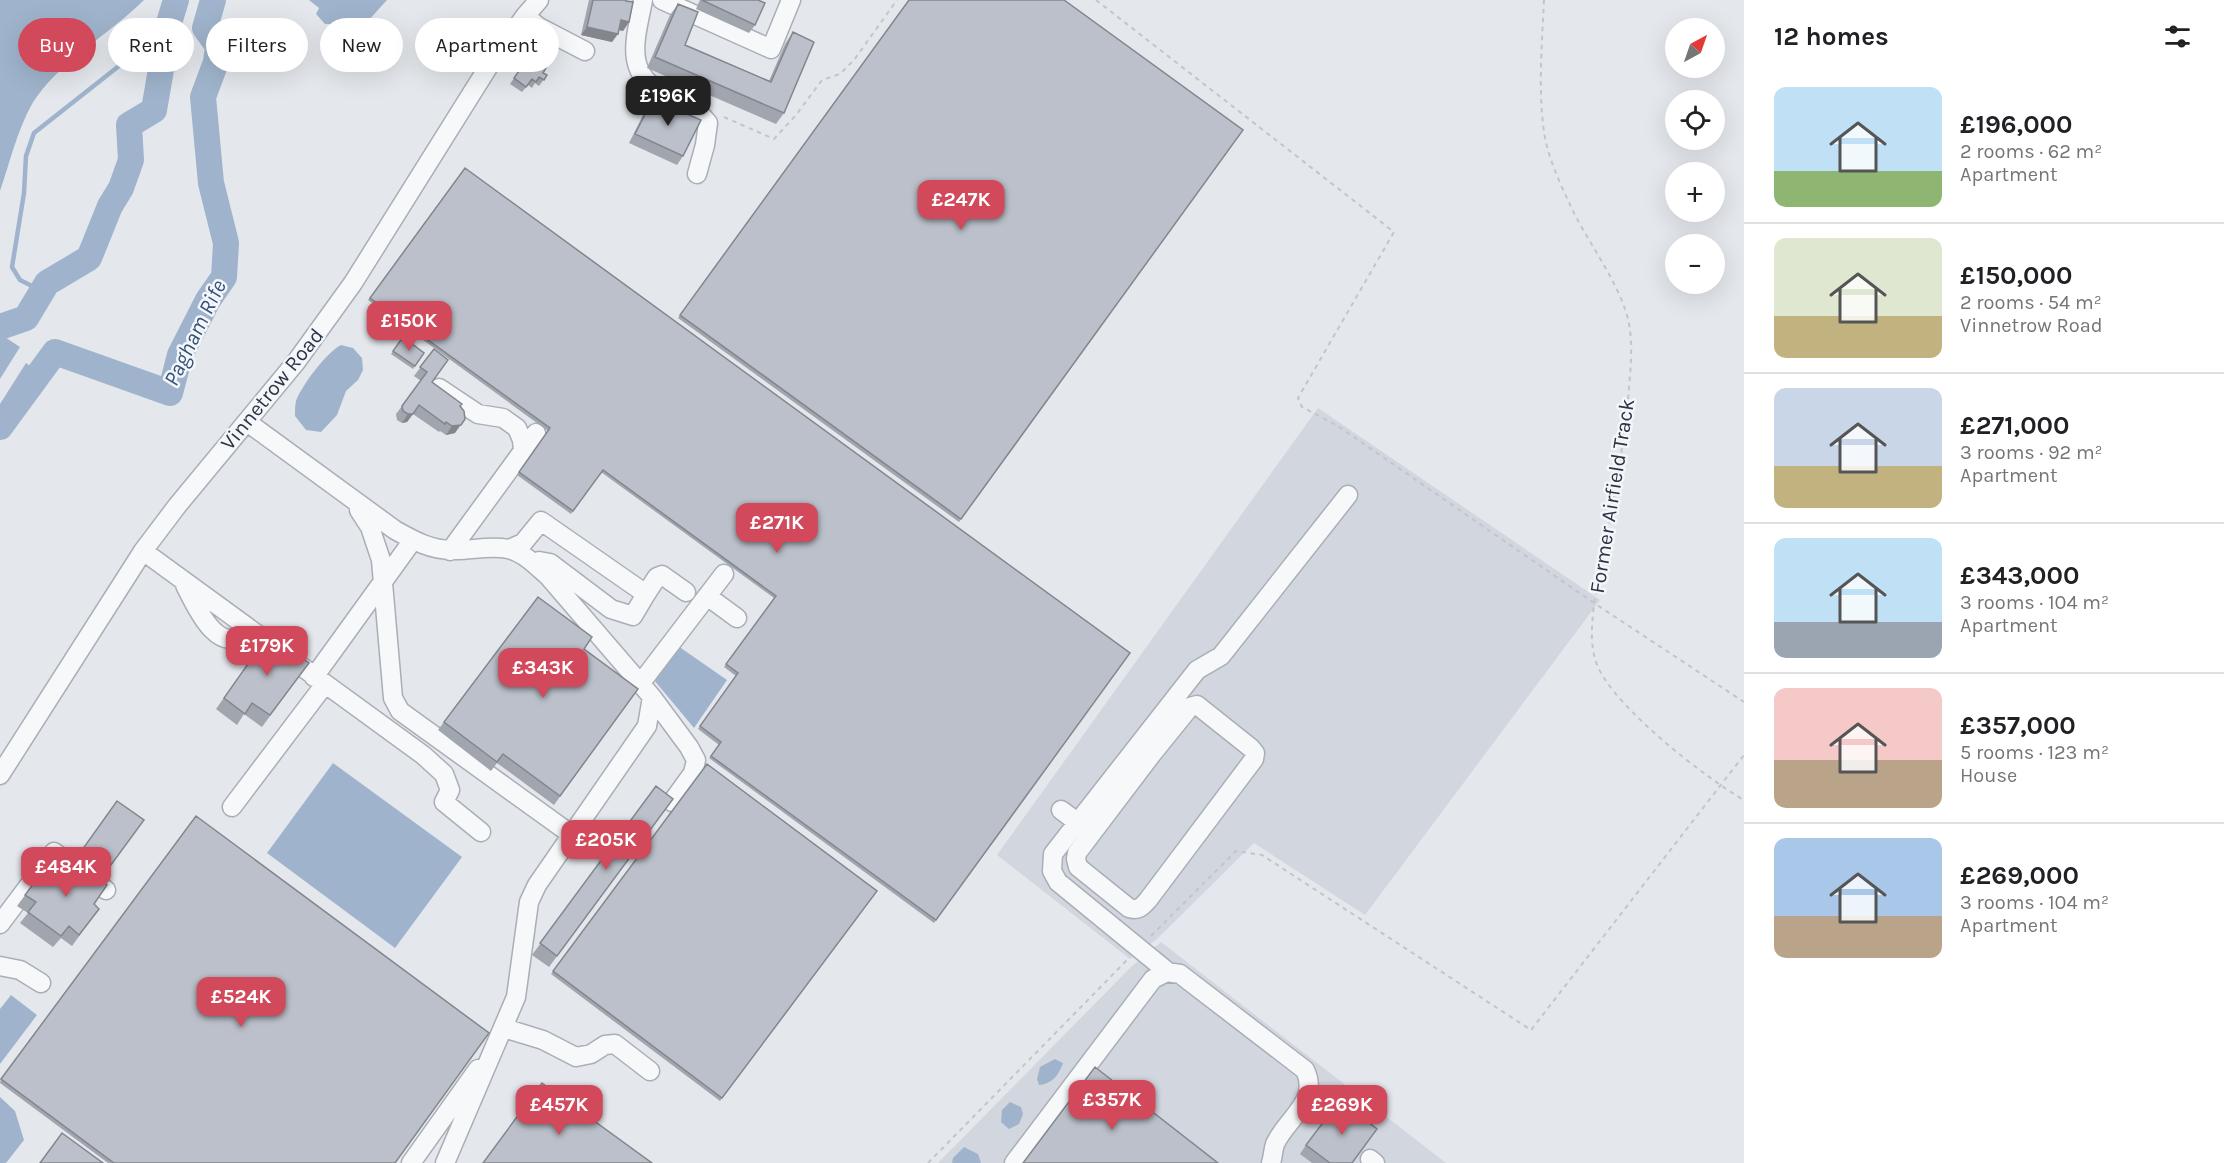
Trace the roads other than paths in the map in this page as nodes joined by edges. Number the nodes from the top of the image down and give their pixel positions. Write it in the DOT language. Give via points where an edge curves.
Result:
graph roads {
  1 [pos="539,0"];
  2 [pos="643,0"];
  3 [pos="663,0"];
  4 [pos="791,0"];
  5 [pos="685,5"];
  6 [pos="525,16"];
  7 [pos="585,51"];
  8 [pos="697,174"];
  9 [pos="439,388"];
  10 [pos="247,422"];
  11 [pos="536,433"];
  12 [pos="523,451"];
  13 [pos="1348,495"];
  14 [pos="353,500"];
  15 [pos="413,540"];
  16 [pos="509,549"];
  17 [pos="143,551"];
  18 [pos="450,551"];
  19 [pos="527,558"];
  20 [pos="724,574"];
  21 [pos="383,580"];
  22 [pos="686,591"];
  23 [pos="646,594"];
  24 [pos="707,596"];
  25 [pos="737,618"];
  26 [pos="320,681"];
  27 [pos="646,690"];
  28 [pos="1146,749"];
  29 [pos="3,763"];
  30 [pos="1096,798"];
  31 [pos="672,802"];
  32 [pos="232,807"];
  33 [pos="1111,809"];
  34 [pos="1061,810"];
  35 [pos="1077,822"];
  36 [pos="481,832"];
  37 [pos="572,835"];
  38 [pos="106,890"];
  39 [pos="0,924"];
  40 [pos="0,966"];
  41 [pos="1168,972"];
  42 [pos="41,983"];
  43 [pos="502,1033"];
  44 [pos="650,1071"];
  45 [pos="411,1163"];
  46 [pos="445,1163"];
  47 [pos="1014,1163"];
  48 [pos="1271,1163"];
  1 -- 6 [label="street, Vinnetrow Road"];
  2 -- 8 [label="street" via="634,49 636,66 641,76 661,92 697,109 708,123"];
  3 -- 5 [label="street"];
  4 -- 5 [label="street" via="771,49"];
  6 -- 7 [label="street"];
  6 -- 10 [label="street, Vinnetrow Road" via="492,61 353,284"];
  9 -- 12 [label="street" via="478,414 503,418 517,428"];
  10 -- 14 [label="street"];
  10 -- 17 [label="street, Vinnetrow Road"];
  11 -- 12 [label="street"];
  12 -- 18 [label="street"];
  13 -- 28 [label="street" via="1221,656 1197,670"];
  14 -- 15 [label="street"];
  14 -- 21 [label="street" via="370,527"];
  15 -- 18 [label="street"];
  15 -- 21 [label="street"];
  16 -- 18 [label="street"];
  16 -- 19 [label="street"];
  16 -- 23 [label="street" via="523,543 541,520"];
  17 -- 26 [label="street" via="183,581 208,626 219,635 240,638 248,628"];
  17 -- 29 [label="street, Vinnetrow Road"];
  19 -- 23 [label="street" via="550,563 611,609 633,616"];
  19 -- 27 [label="street" via="547,574"];
  20 -- 24 [label="street"];
  21 -- 26 [label="street"];
  21 -- 37 [label="street" via="393,698 400,711"];
  22 -- 23 [label="street" via="662,575"];
  24 -- 25 [label="street"];
  24 -- 27 [label="street"];
  26 -- 32 [label="street"];
  26 -- 36 [label="street" via="444,774 450,790 444,802"];
  27 -- 31 [label="street" via="696,760 693,773"];
  27 -- 37 [label="street" via="648,726"];
  28 -- 30 [label="street"];
  28 -- 33 [label="street"];
  28 -- 33 [label="street" via="1194,705 1255,753 1138,909 1129,908 1076,863 1077,853"];
  30 -- 33 [label="street"];
  30 -- 35 [label="street"];
  34 -- 35 [label="street"];
  35 -- 41 [label="street" via="1053,854 1051,866 1058,882"];
  37 -- 43 [label="street" via="529,902 516,997"];
  38 -- 39 [label="street" via="54,852"];
  40 -- 42 [label="street" via="20,970"];
  41 -- 47 [label="street" via="1153,979"];
  41 -- 48 [label="street" via="1180,974 1305,1070 1310,1080 1309,1094 1275,1146"];
  43 -- 44 [label="street" via="543,1040 576,1057 615,1044"];
  43 -- 45 [label="street"];
  43 -- 46 [label="street"];
}
